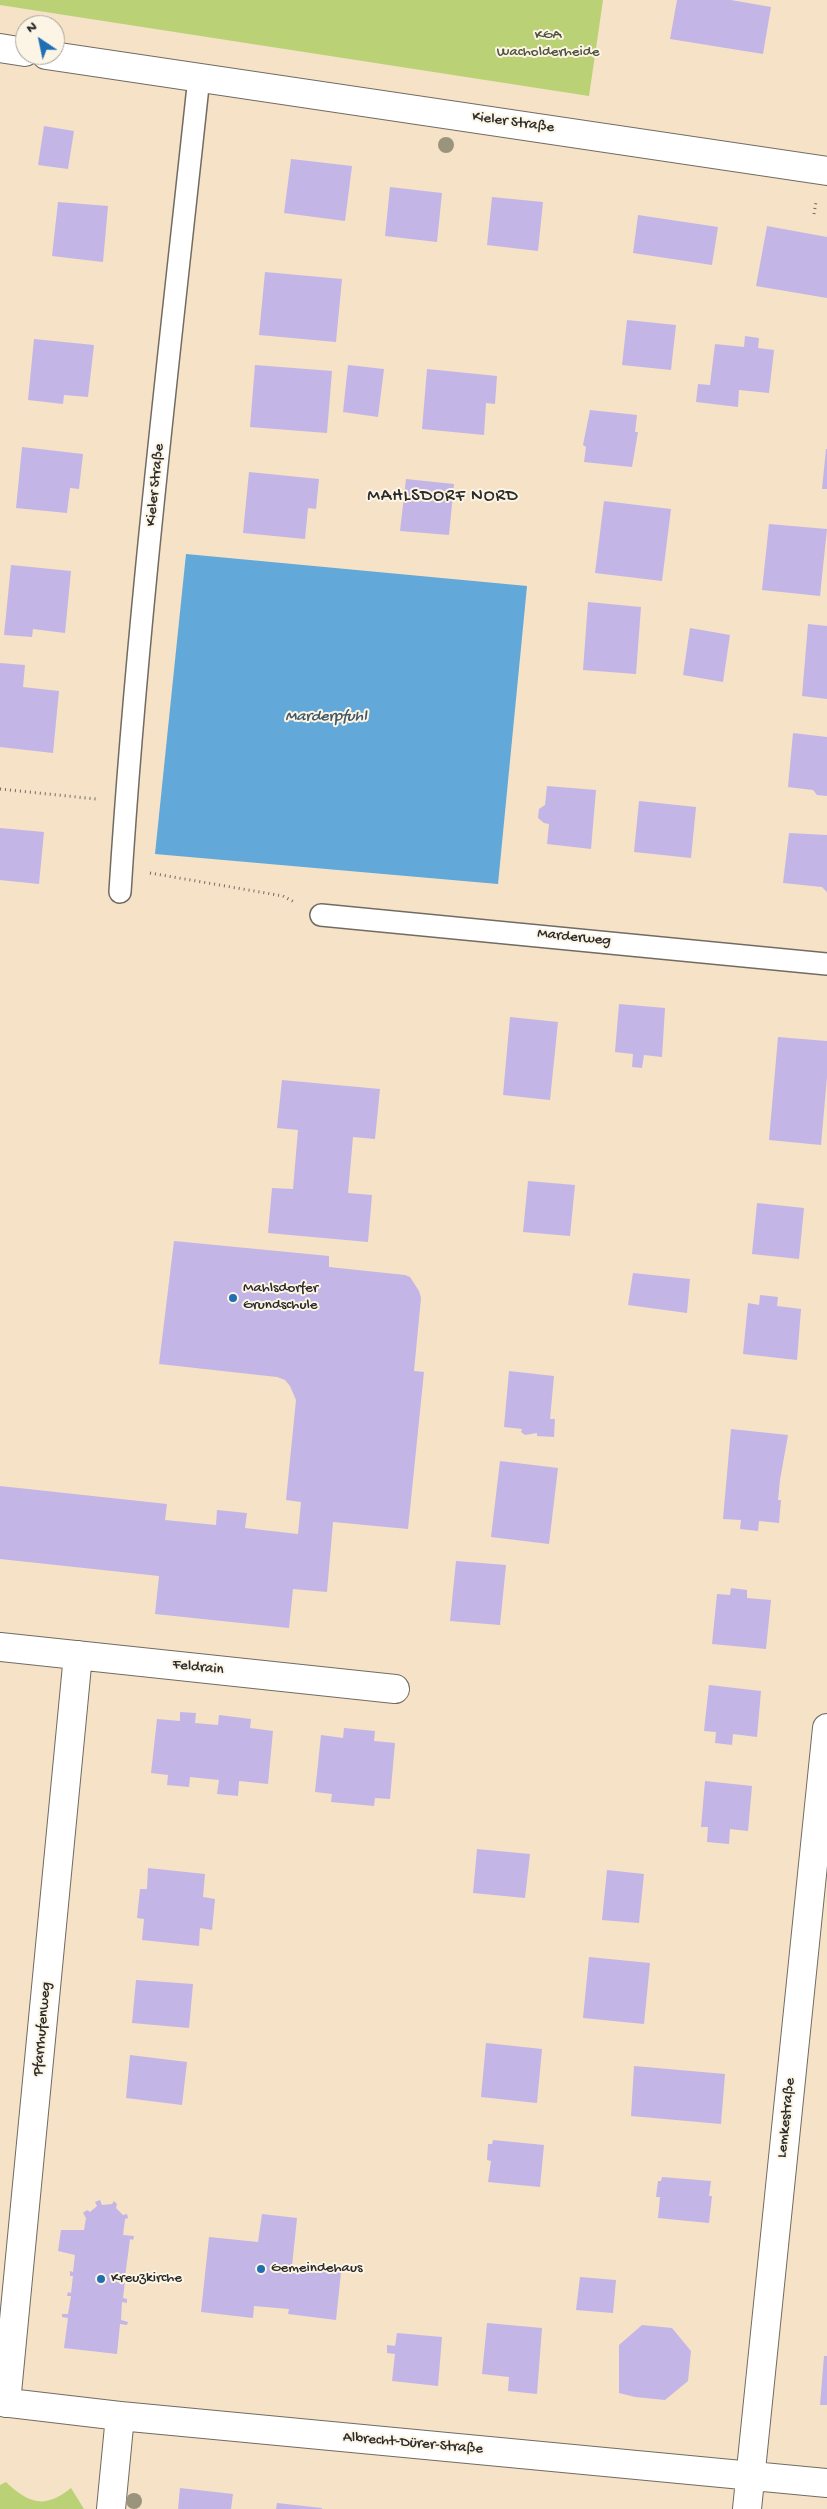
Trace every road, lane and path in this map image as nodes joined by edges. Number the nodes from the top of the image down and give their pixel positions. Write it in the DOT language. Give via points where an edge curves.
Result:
graph roads {
  1 [pos="0,48"];
  2 [pos="15,50"];
  3 [pos="65,58"];
  4 [pos="199,77"];
  5 [pos="827,171"];
  6 [pos="0,789"];
  7 [pos="126,802"];
  8 [pos="122,868"];
  9 [pos="120,892"];
  10 [pos="321,915"];
  11 [pos="827,964"];
  12 [pos="0,1647"];
  13 [pos="78,1654"];
  14 [pos="395,1690"];
  15 [pos="827,1728"];
  16 [pos="3,2402"];
  17 [pos="120,2416"];
  18 [pos="750,2476"];
  19 [pos="827,2482"];
  20 [pos="111,2509"];
  21 [pos="747,2509"];
  1 -- 2 [label="street"];
  3 -- 4 [label="street, Kieler Straße"];
  4 -- 5 [label="street, Kieler Straße"];
  4 -- 7 [label="lane, Kieler Straße"];
  6 -- 7 [label="path"];
  7 -- 8 [label="lane, Kieler Straße"];
  8 -- 9 [label="lane, Kieler Straße"];
  8 -- 10 [label="path" via="283,896"];
  10 -- 11 [label="lane, Marderweg"];
  12 -- 13 [label="street, Feldrain"];
  13 -- 14 [label="street, Feldrain"];
  13 -- 16 [label="street, Pfarrhufenweg"];
  15 -- 18 [label="street, Lemkestraße"];
  16 -- 17 [label="street, Albrecht-Dürer-Straße"];
  17 -- 18 [label="street, Albrecht-Dürer-Straße"];
  17 -- 20 [label="street"];
  18 -- 19 [label="street, Albrecht-Dürer-Straße"];
  18 -- 21 [label="street, Lemkestraße"];
}
